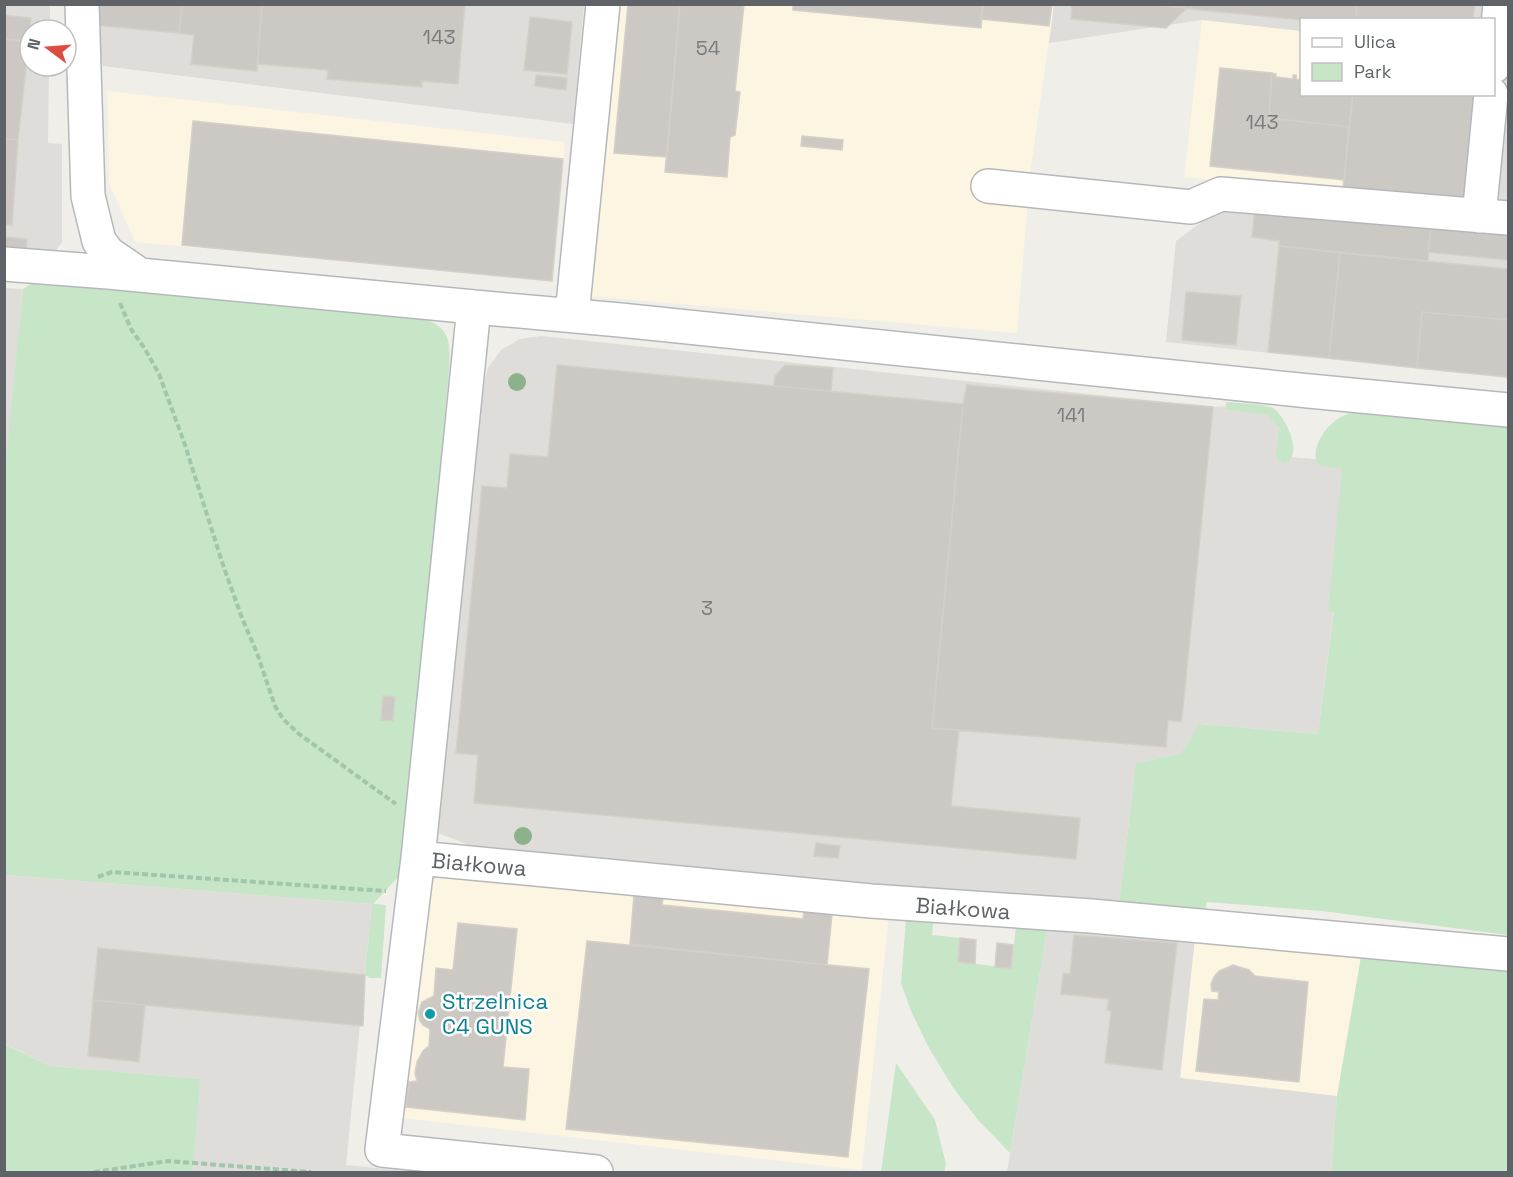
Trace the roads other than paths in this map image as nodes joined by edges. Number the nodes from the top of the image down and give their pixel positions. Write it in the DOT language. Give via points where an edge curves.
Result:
graph roads {
  1 [pos="82,4"];
  2 [pos="603,4"];
  3 [pos="1500,4"];
  4 [pos="1495,56"];
  5 [pos="1491,96"];
  6 [pos="988,186"];
  7 [pos="1494,217"];
  8 [pos="4,264"];
  9 [pos="140,275"];
  10 [pos="474,307"];
  11 [pos="572,315"];
  12 [pos="1509,410"];
  13 [pos="418,858"];
  14 [pos="1509,954"];
  15 [pos="596,1173"];
  1 -- 9 [label="lane" via="88,196 99,242"];
  2 -- 11 [label="lane"];
  3 -- 4 [label="lane"];
  5 -- 7 [label="lane"];
  6 -- 7 [label="lane" via="1191,207 1221,194"];
  8 -- 9 [label="lane"];
  9 -- 10 [label="lane"];
  10 -- 11 [label="lane"];
  10 -- 13 [label="lane"];
  11 -- 12 [label="lane"];
  13 -- 14 [label="lane, Białkowa" via="871,902 1091,916"];
  13 -- 15 [label="lane" via="382,1150"];
}
